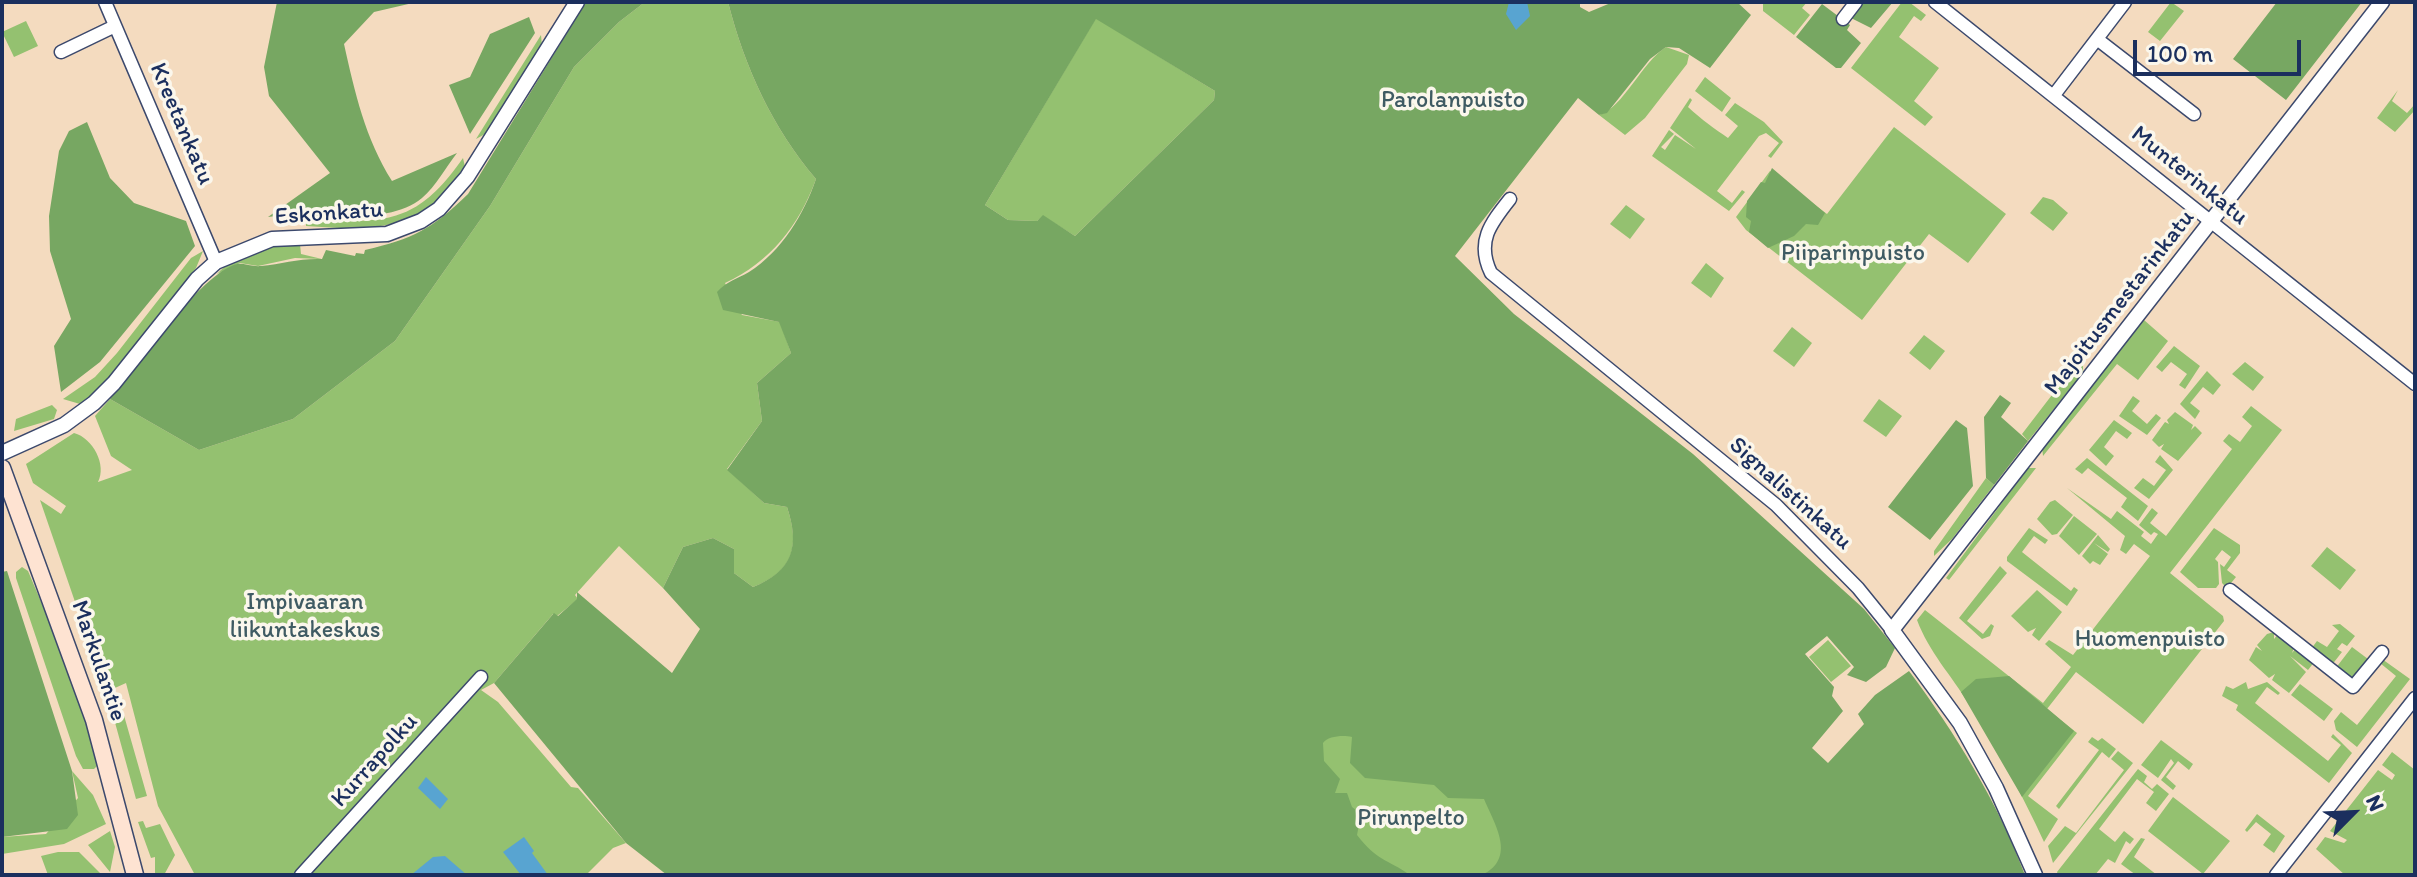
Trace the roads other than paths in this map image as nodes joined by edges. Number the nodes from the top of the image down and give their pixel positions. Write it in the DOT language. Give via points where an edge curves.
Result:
graph roads {
  1 [pos="105,2"];
  2 [pos="577,2"];
  3 [pos="1856,2"];
  4 [pos="1935,2"];
  5 [pos="2125,2"];
  6 [pos="2382,2"];
  7 [pos="1843,19"];
  8 [pos="115,26"];
  9 [pos="2097,39"];
  10 [pos="61,52"];
  11 [pos="2054,95"];
  12 [pos="2194,114"];
  13 [pos="1510,199"];
  14 [pos="2211,222"];
  15 [pos="216,262"];
  16 [pos="2415,384"];
  17 [pos="2,453"];
  18 [pos="2,468"];
  19 [pos="2230,590"];
  20 [pos="1892,630"];
  21 [pos="2382,652"];
  22 [pos="481,677"];
  23 [pos="2415,698"];
  24 [pos="135,875"];
  25 [pos="301,875"];
  26 [pos="2035,875"];
  27 [pos="2276,875"];
  1 -- 8 [label="street, Kreetankatu"];
  2 -- 15 [label="street, Eskonkatu" via="467,177 430,216 372,237 272,239"];
  3 -- 7 [label="street"];
  4 -- 11 [label="street, Munterinkatu"];
  5 -- 9 [label="street"];
  6 -- 14 [label="street, Majoitusmestarinkatu"];
  8 -- 10 [label="street"];
  8 -- 15 [label="street, Kreetankatu"];
  9 -- 11 [label="street"];
  9 -- 12 [label="street"];
  11 -- 14 [label="street, Munterinkatu"];
  13 -- 20 [label="street, Signalistinkatu" via="1485,236 1491,273 1776,505"];
  14 -- 16 [label="street, Munterinkatu"];
  14 -- 20 [label="street, Majoitusmestarinkatu"];
  15 -- 17 [label="street, Eskonkatu" via="87,410"];
  18 -- 24 [label="main road, Markulantie" via="94,720"];
  19 -- 21 [label="street" via="2353,687"];
  20 -- 26 [label="street, Signalistinkatu" via="1960,723"];
  22 -- 25 [label="street, Kurrapolku"];
  23 -- 27 [label="street"];
}
